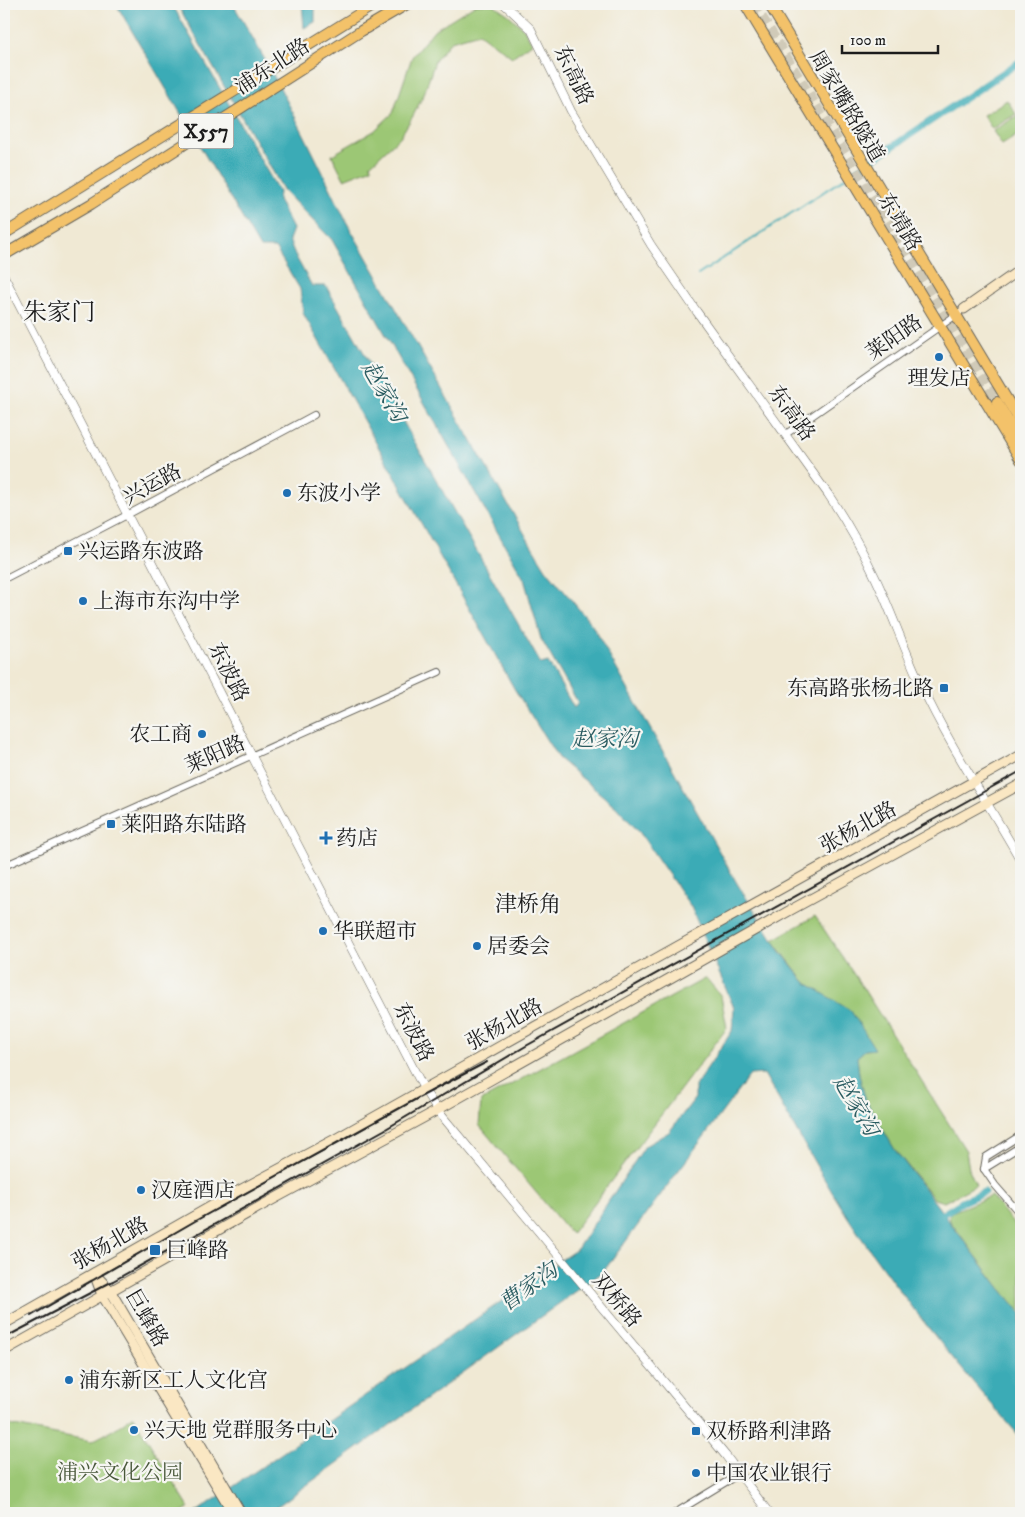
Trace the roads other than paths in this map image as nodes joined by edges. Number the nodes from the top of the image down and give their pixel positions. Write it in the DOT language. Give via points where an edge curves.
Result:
graph roads {
  1 [pos="375,4"];
  2 [pos="407,4"];
  3 [pos="504,4"];
  4 [pos="745,4"];
  5 [pos="762,4"];
  6 [pos="768,4"];
  7 [pos="4,234"];
  8 [pos="4,255"];
  9 [pos="1021,269"];
  10 [pos="4,276"];
  11 [pos="948,302"];
  12 [pos="961,312"];
  13 [pos="940,326"];
  14 [pos="996,402"];
  15 [pos="314,416"];
  16 [pos="1021,423"];
  17 [pos="786,434"];
  18 [pos="1021,443"];
  19 [pos="1021,460"];
  20 [pos="127,515"];
  21 [pos="4,579"];
  22 [pos="439,672"];
  23 [pos="1021,755"];
  24 [pos="252,756"];
  25 [pos="974,782"];
  26 [pos="1021,784"];
  27 [pos="986,803"];
  28 [pos="1021,861"];
  29 [pos="4,866"];
  30 [pos="424,1089"];
  31 [pos="437,1110"];
  32 [pos="1021,1135"];
  33 [pos="1021,1146"];
  34 [pos="984,1169"];
  35 [pos="1021,1215"];
  36 [pos="94,1273"];
  37 [pos="110,1290"];
  38 [pos="102,1295"];
  39 [pos="4,1324"];
  40 [pos="4,1351"];
  41 [pos="212,1472"];
  42 [pos="739,1474"];
  43 [pos="233,1513"];
  44 [pos="241,1513"];
  45 [pos="676,1513"];
  46 [pos="769,1513"];
  1 -- 7 [label="main road, 浦东北路 / X557"];
  2 -- 8 [label="main road, 浦东北路 / X557" via="91,204"];
  3 -- 17 [label="street, 东高路" via="531,29 571,111 651,245"];
  4 -- 13 [label="main road, 东靖路"];
  5 -- 11 [label="main road, 周家嘴路隧道"];
  6 -- 11 [label="main road, 东靖路"];
  9 -- 12 [label="main road, 莱阳路"];
  10 -- 20 [label="street, 东波路"];
  11 -- 12 [label="main road, 东靖路"];
  12 -- 13 [label="street, 莱阳路"];
  12 -- 16 [label="main road, 东靖路"];
  13 -- 17 [label="street, 莱阳路"];
  13 -- 19 [label="main road, 东靖路"];
  14 -- 18 [label="main road"];
  15 -- 20 [label="street, 兴运路"];
  17 -- 25 [label="street, 东高路" via="860,547 923,690"];
  20 -- 21 [label="street, 兴运路"];
  20 -- 24 [label="street, 东波路"];
  22 -- 24 [label="street, 莱阳路"];
  23 -- 25 [label="main road, 张杨北路"];
  24 -- 29 [label="street, 莱阳路"];
  24 -- 30 [label="street, 东波路"];
  25 -- 27 [label="street, 东高路"];
  25 -- 30 [label="main road, 张杨北路"];
  26 -- 27 [label="main road, 张杨北路"];
  27 -- 28 [label="street, 东高路"];
  27 -- 31 [label="main road, 张杨北路"];
  30 -- 31 [label="street, 东波路"];
  30 -- 36 [label="main road, 张杨北路"];
  31 -- 37 [label="main road, 张杨北路"];
  31 -- 42 [label="street, 双桥路"];
  32 -- 34 [label="street" via="986,1157"];
  33 -- 34 [label="street"];
  34 -- 35 [label="street"];
  36 -- 37 [label="main road, 巨蜂路"];
  36 -- 38 [label="main road"];
  36 -- 39 [label="main road, 张杨北路"];
  37 -- 38 [label="main road, 张杨北路"];
  37 -- 41 [label="main road, 巨蜂路"];
  38 -- 40 [label="main road, 张杨北路"];
  38 -- 41 [label="main road"];
  41 -- 43 [label="main road"];
  41 -- 44 [label="main road, 巨蜂路"];
  42 -- 45 [label="street"];
  42 -- 46 [label="street, 双桥路"];
}
